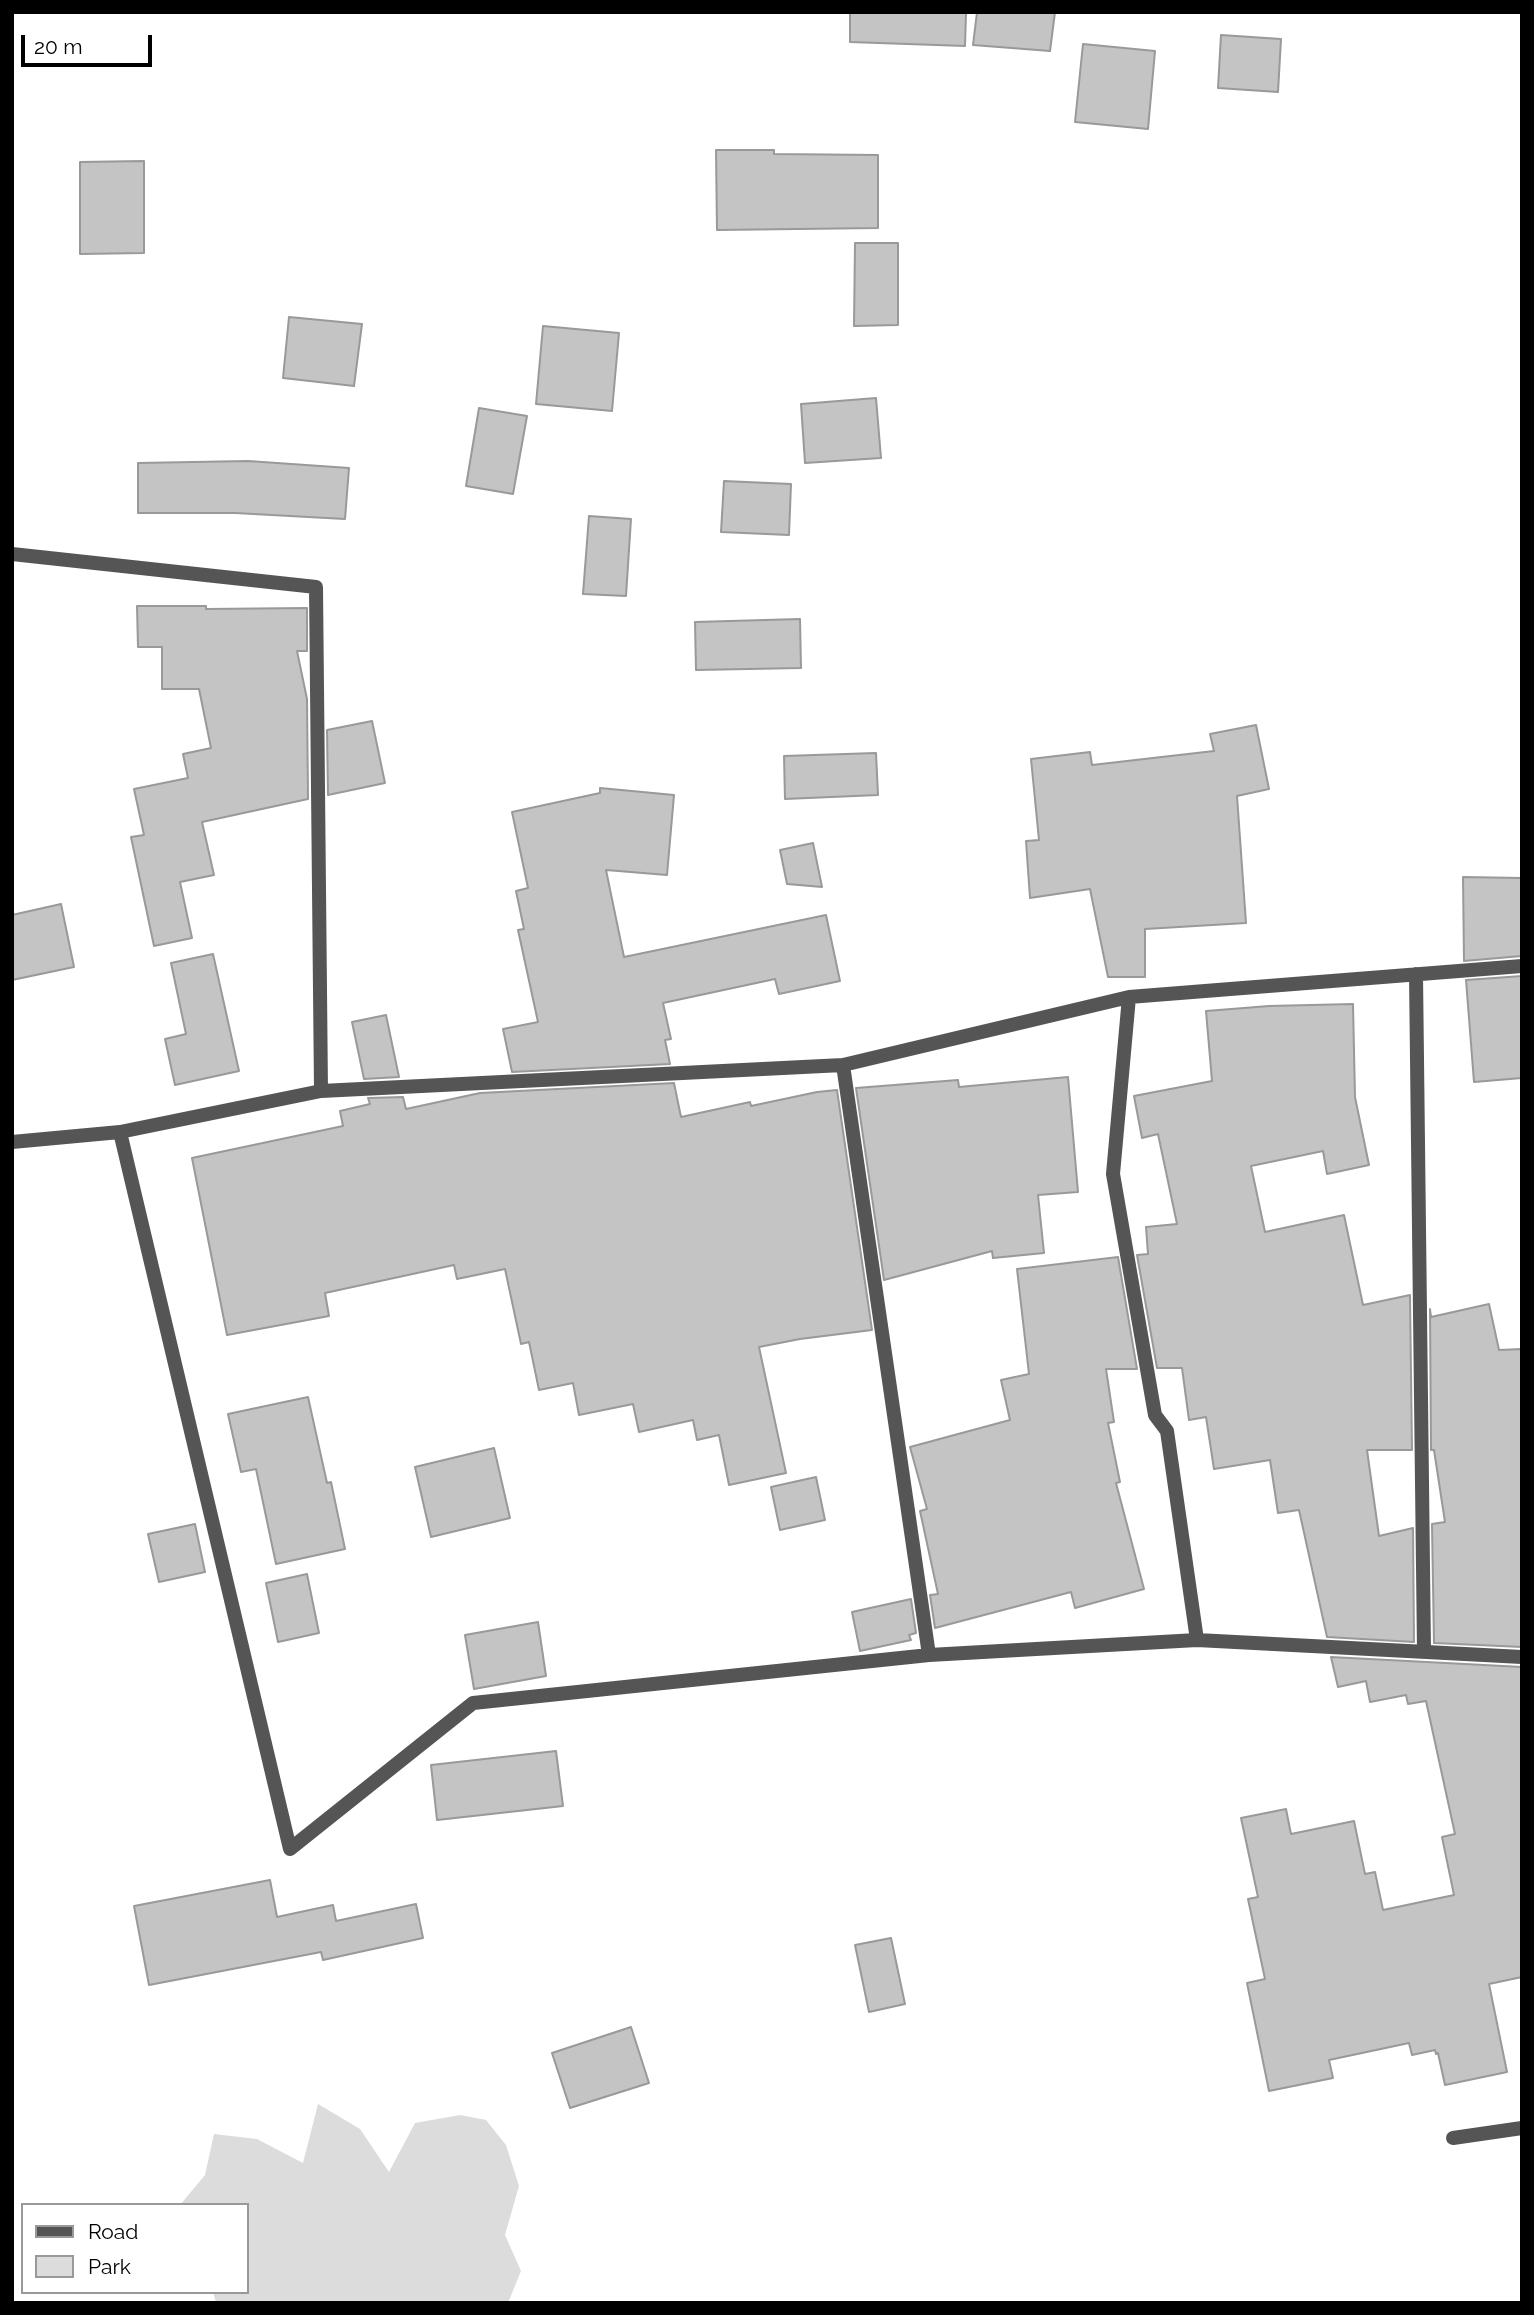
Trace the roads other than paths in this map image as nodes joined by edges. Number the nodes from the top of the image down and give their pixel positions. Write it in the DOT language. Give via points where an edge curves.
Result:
graph roads {
  1 [pos="12,554"];
  2 [pos="1522,966"];
  3 [pos="1416,974"];
  4 [pos="1129,997"];
  5 [pos="843,1065"];
  6 [pos="321,1091"];
  7 [pos="120,1132"];
  8 [pos="12,1142"];
  9 [pos="1198,1640"];
  10 [pos="1424,1651"];
  11 [pos="929,1655"];
  12 [pos="1522,1657"];
  13 [pos="1522,2127"];
  14 [pos="1454,2138"];
  1 -- 6 [label="street" via="316,587"];
  2 -- 3 [label="street"];
  3 -- 4 [label="street"];
  3 -- 10 [label="street"];
  4 -- 5 [label="street"];
  4 -- 9 [label="street" via="1113,1174 1155,1415 1167,1432"];
  5 -- 6 [label="street"];
  5 -- 11 [label="street"];
  6 -- 7 [label="street"];
  7 -- 8 [label="street"];
  7 -- 11 [label="street" via="290,1849 472,1703"];
  9 -- 10 [label="street"];
  9 -- 11 [label="street"];
  10 -- 12 [label="street"];
  13 -- 14 [label="street"];
}
